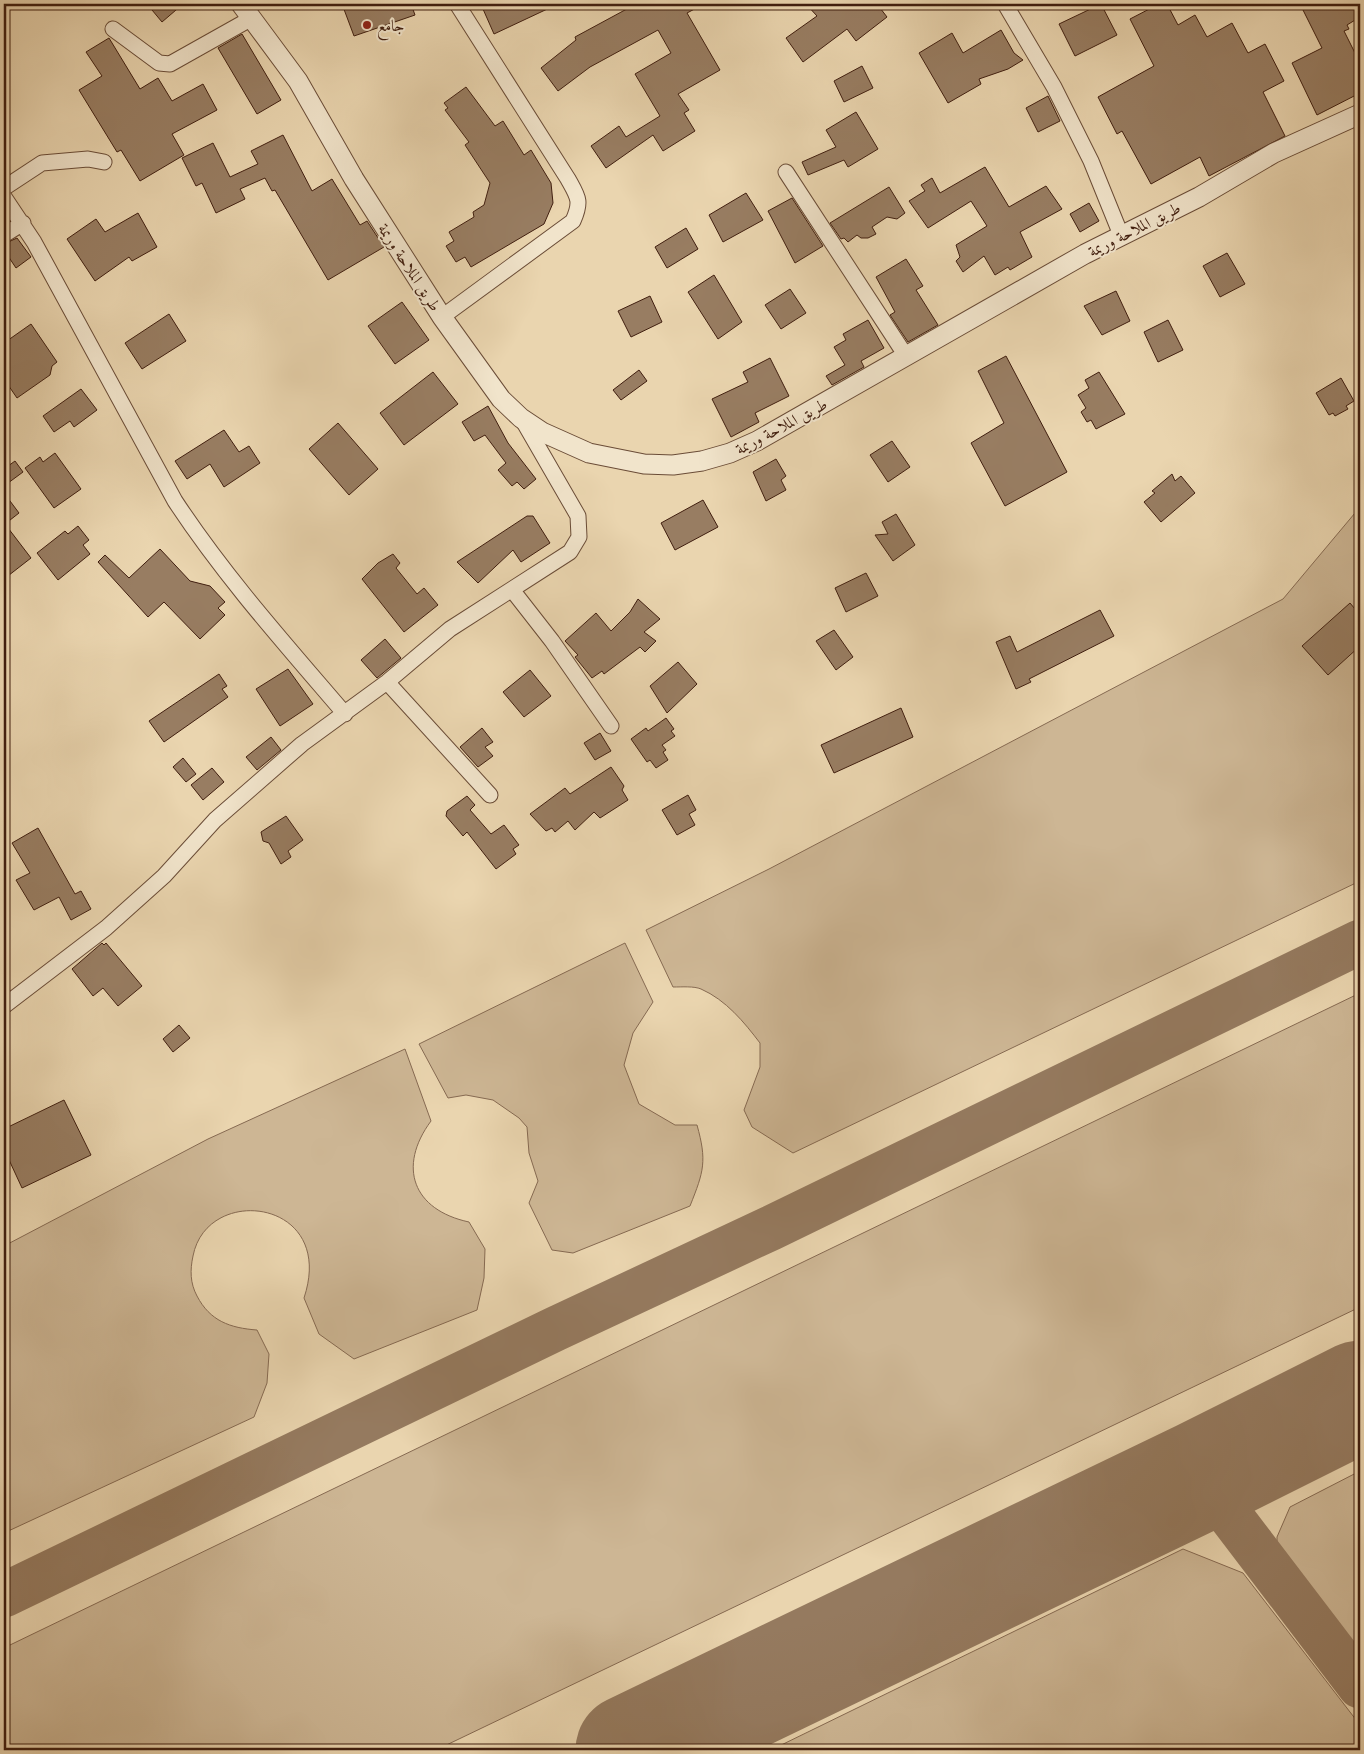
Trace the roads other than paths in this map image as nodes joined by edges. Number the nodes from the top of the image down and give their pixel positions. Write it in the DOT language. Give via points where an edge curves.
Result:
graph roads {
  1 [pos="457,4"];
  2 [pos="1005,4"];
  3 [pos="246,11"];
  4 [pos="113,29"];
  5 [pos="1360,114"];
  6 [pos="104,162"];
  7 [pos="786,172"];
  8 [pos="4,188"];
  9 [pos="4,197"];
  10 [pos="23,223"];
  11 [pos="4,235"];
  12 [pos="1121,235"];
  13 [pos="442,316"];
  14 [pos="906,356"];
  15 [pos="521,418"];
  16 [pos="513,591"];
  17 [pos="387,682"];
  18 [pos="345,714"];
  19 [pos="611,726"];
  20 [pos="490,795"];
  21 [pos="4,1006"];
  1 -- 13 [label="street" via="568,179 580,207 573,221"];
  2 -- 12 [label="street" via="1054,87 1087,152"];
  3 -- 4 [label="street" via="170,64 159,63"];
  3 -- 13 [label="street, طريق الملاحة وريمة" via="298,81 354,179"];
  5 -- 12 [label="street, طريق الملاحة وريمة" via="1274,153 1199,197"];
  6 -- 8 [label="street" via="88,159 42,163"];
  7 -- 14 [label="street"];
  9 -- 10 [label="street"];
  10 -- 11 [label="street"];
  10 -- 18 [label="street" via="180,508 258,612"];
  12 -- 14 [label="street, طريق الملاحة وريمة"];
  13 -- 15 [label="street, طريق الملاحة وريمة" via="501,399"];
  14 -- 15 [label="street, طريق الملاحة وريمة" via="757,441 702,461 644,464 589,453 542,432"];
  15 -- 16 [label="street" via="578,516 580,530 570,552"];
  16 -- 17 [label="street" via="450,629"];
  16 -- 19 [label="street"];
  17 -- 18 [label="street"];
  17 -- 20 [label="street"];
  18 -- 21 [label="street" via="302,744 215,820 164,876 106,928"];
}
